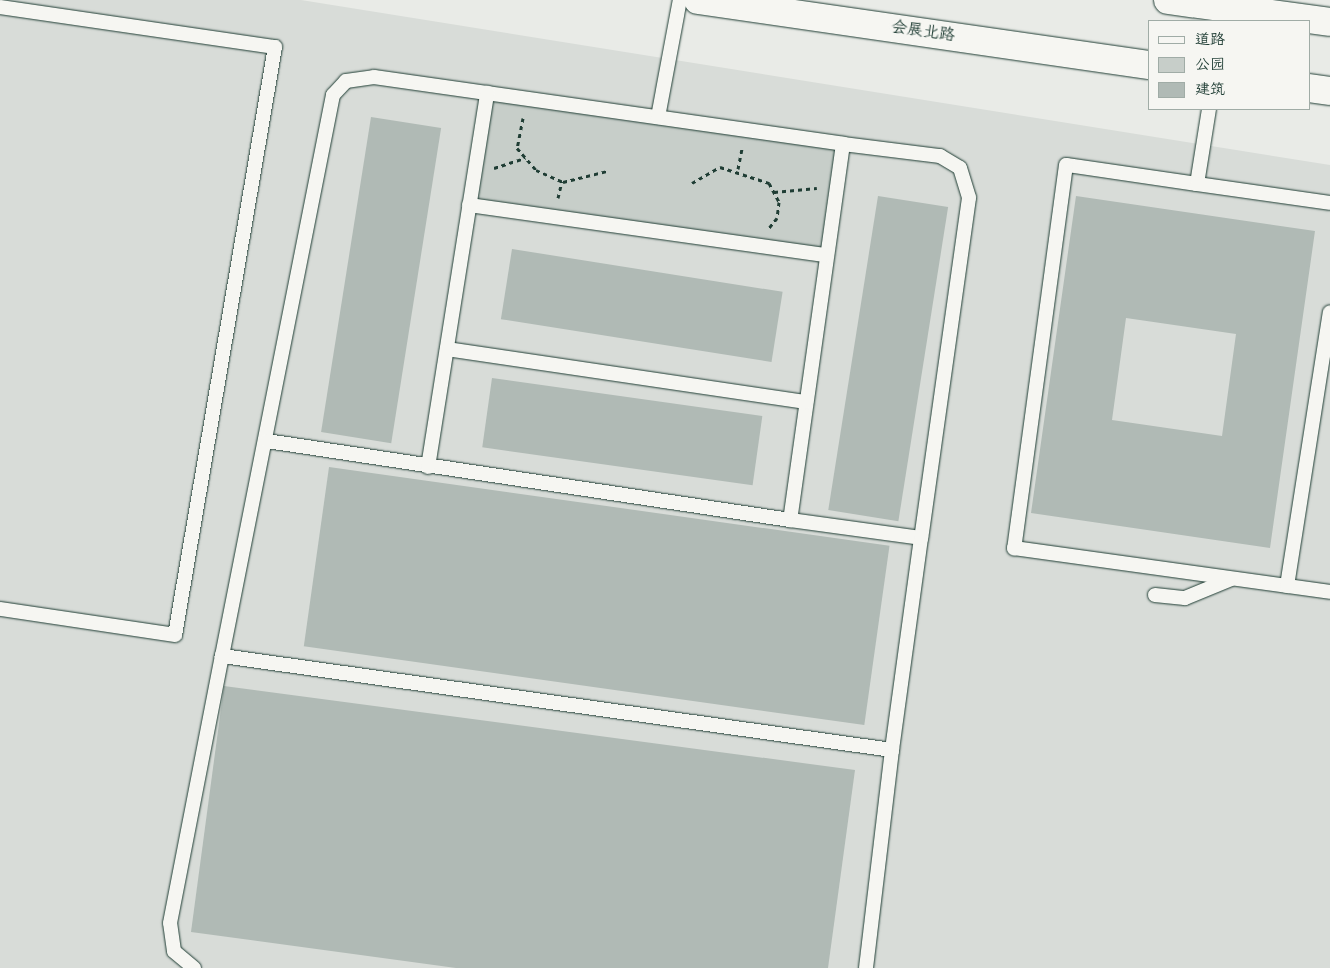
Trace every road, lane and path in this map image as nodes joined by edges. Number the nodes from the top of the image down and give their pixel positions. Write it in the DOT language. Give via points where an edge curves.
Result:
graph roads {
  1 [pos="680,0"];
  2 [pos="698,0"];
  3 [pos="1168,0"];
  4 [pos="1231,4"];
  5 [pos="0,7"];
  6 [pos="1330,22"];
  7 [pos="1148,65"];
  8 [pos="1310,88"];
  9 [pos="1330,91"];
  10 [pos="486,93"];
  11 [pos="538,100"];
  12 [pos="1209,110"];
  13 [pos="658,117"];
  14 [pos="843,144"];
  15 [pos="525,158"];
  16 [pos="607,171"];
  17 [pos="474,174"];
  18 [pos="838,176"];
  19 [pos="692,183"];
  20 [pos="1197,184"];
  21 [pos="774,192"];
  22 [pos="1330,203"];
  23 [pos="469,205"];
  24 [pos="744,243"];
  25 [pos="827,255"];
  26 [pos="1330,312"];
  27 [pos="447,349"];
  28 [pos="806,402"];
  29 [pos="267,441"];
  30 [pos="428,467"];
  31 [pos="790,520"];
  32 [pos="921,538"];
  33 [pos="1232,579"];
  34 [pos="1287,586"];
  35 [pos="1330,592"];
  36 [pos="1156,594"];
  37 [pos="0,609"];
  38 [pos="222,656"];
  39 [pos="892,750"];
  40 [pos="194,968"];
  41 [pos="866,968"];
  1 -- 13 [label="lane"];
  2 -- 7 [label="main road, 会展北路"];
  3 -- 4 [label="main road"];
  4 -- 6 [label="main road"];
  5 -- 37 [label="lane" via="275,47 175,635"];
  8 -- 9 [label="main road"];
  10 -- 11 [label="lane"];
  10 -- 17 [label="lane"];
  10 -- 29 [label="lane" via="374,77 346,81 333,95"];
  11 -- 13 [label="lane"];
  11 -- 15 [label="path" via="521,122 517,148"];
  12 -- 20 [label="lane"];
  13 -- 14 [label="lane"];
  14 -- 18 [label="lane"];
  14 -- 32 [label="lane" via="940,156 960,168 969,198"];
  15 -- 16 [label="path" via="536,170 563,182"];
  15 -- 17 [label="path"];
  17 -- 23 [label="lane"];
  18 -- 21 [label="path" via="810,192"];
  18 -- 25 [label="lane"];
  19 -- 21 [label="path" via="720,167 738,169 769,183"];
  20 -- 22 [label="lane"];
  20 -- 33 [label="lane" via="1066,165 1014,548"];
  21 -- 24 [label="path" via="779,202 777,218 763,235"];
  23 -- 24 [label="lane"];
  23 -- 27 [label="lane"];
  24 -- 25 [label="lane"];
  25 -- 28 [label="lane"];
  26 -- 34 [label="lane"];
  27 -- 28 [label="lane"];
  27 -- 30 [label="lane"];
  28 -- 31 [label="lane"];
  29 -- 30 [label="lane"];
  29 -- 38 [label="lane"];
  30 -- 31 [label="lane"];
  31 -- 32 [label="lane"];
  32 -- 39 [label="lane"];
  33 -- 34 [label="lane"];
  33 -- 36 [label="lane" via="1185,598"];
  34 -- 35 [label="lane"];
  38 -- 39 [label="lane"];
  38 -- 40 [label="lane" via="170,923 174,951"];
  39 -- 41 [label="lane"];
}
